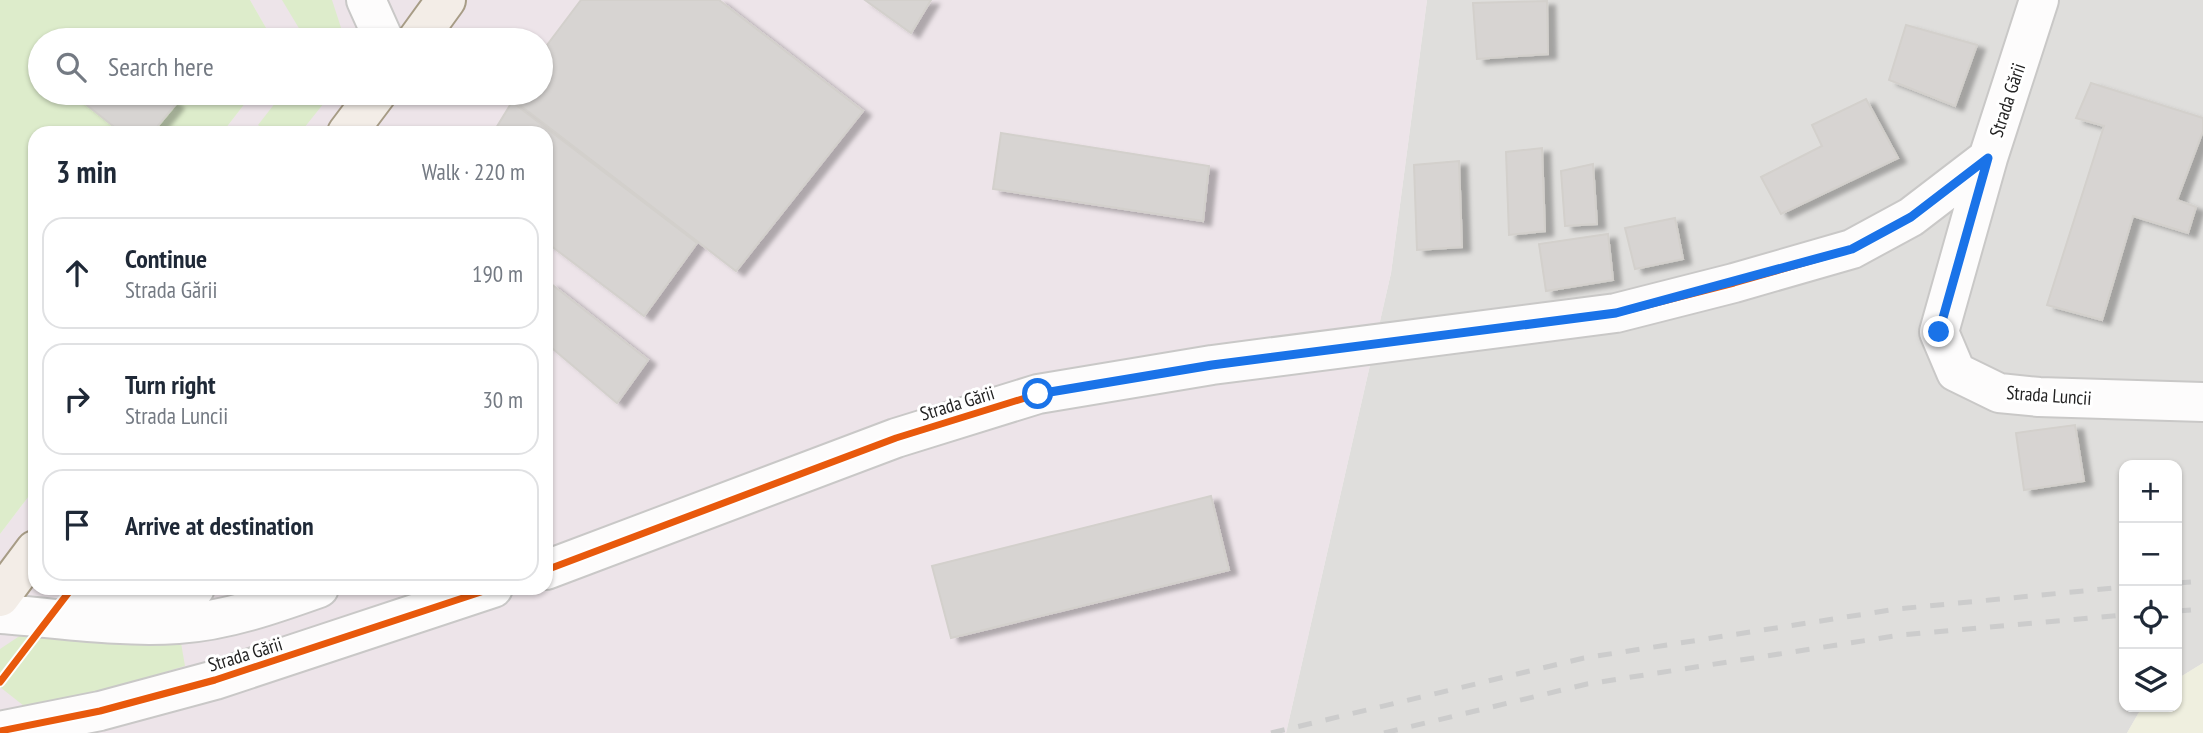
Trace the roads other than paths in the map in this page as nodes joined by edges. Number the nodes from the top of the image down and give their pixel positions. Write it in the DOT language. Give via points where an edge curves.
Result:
graph roads {
  1 [pos="366,0"];
  2 [pos="446,0"];
  3 [pos="2039,0"];
  4 [pos="379,28"];
  5 [pos="425,28"];
  6 [pos="368,105"];
  7 [pos="352,126"];
  8 [pos="1988,158"];
  9 [pos="2203,402"];
  10 [pos="28,559"];
  11 [pos="553,567"];
  12 [pos="171,595"];
  13 [pos="272,595"];
  14 [pos="472,595"];
  15 [pos="0,597"];
  16 [pos="239,600"];
  17 [pos="93,610"];
  18 [pos="0,614"];
  19 [pos="0,731"];
  1 -- 4 [label="street"];
  2 -- 5 [label="main road"];
  3 -- 8 [label="street, Strada Gării"];
  6 -- 7 [label="main road"];
  8 -- 9 [label="street, Strada Luncii" via="1939,332 1956,372 1999,393"];
  8 -- 11 [label="street, Strada Gării" via="1911,217 1852,249 1734,283 1616,313 1212,365 1038,394 896,438"];
  10 -- 15 [label="main road"];
  12 -- 17 [label="street"];
  13 -- 16 [label="street"];
  14 -- 19 [label="street, Strada Gării" via="215,680 100,711"];
  16 -- 17 [label="street" via="180,624"];
  17 -- 18 [label="street"];
}
